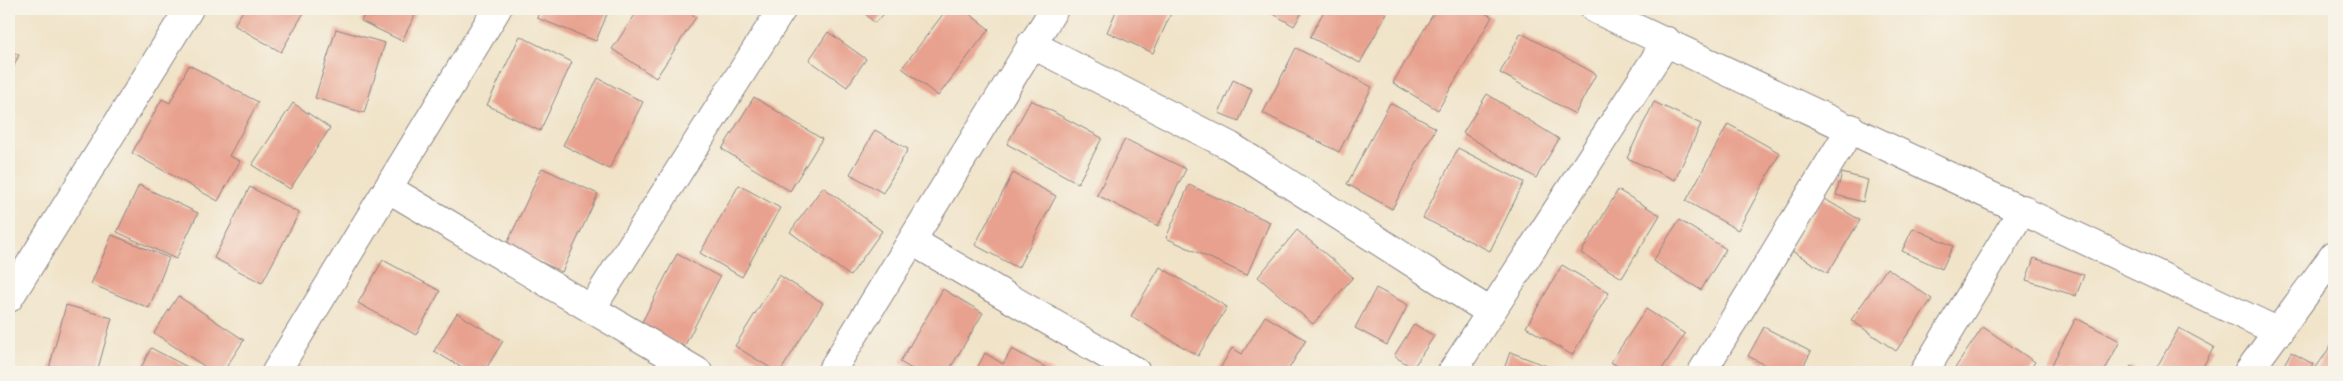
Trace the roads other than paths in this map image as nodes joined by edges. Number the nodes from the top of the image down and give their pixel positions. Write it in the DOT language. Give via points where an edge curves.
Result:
graph roads {
  1 [pos="189,9"];
  2 [pos="497,9"];
  3 [pos="782,9"];
  4 [pos="1054,9"];
  5 [pos="1595,9"];
  6 [pos="1667,41"];
  7 [pos="1031,44"];
  8 [pos="1851,128"];
  9 [pos="389,189"];
  10 [pos="2023,210"];
  11 [pos="912,241"];
  12 [pos="2334,255"];
  13 [pos="9,298"];
  14 [pos="591,309"];
  15 [pos="1490,312"];
  16 [pos="2278,332"];
  17 [pos="276,372"];
  18 [pos="698,372"];
  19 [pos="831,372"];
  20 [pos="1136,372"];
  21 [pos="1452,372"];
  22 [pos="1702,372"];
  23 [pos="1924,372"];
  24 [pos="2248,372"];
  1 -- 13 [label="street"];
  2 -- 9 [label="street"];
  3 -- 14 [label="street"];
  4 -- 7 [label="street"];
  5 -- 6 [label="street"];
  6 -- 8 [label="street"];
  6 -- 15 [label="street"];
  7 -- 11 [label="street"];
  7 -- 15 [label="street" via="1230,146"];
  8 -- 10 [label="street"];
  8 -- 22 [label="street"];
  9 -- 14 [label="street"];
  9 -- 17 [label="street"];
  10 -- 16 [label="street"];
  10 -- 23 [label="street"];
  11 -- 19 [label="street"];
  11 -- 20 [label="street"];
  12 -- 16 [label="street"];
  14 -- 18 [label="street"];
  15 -- 21 [label="street"];
  16 -- 24 [label="street"];
}
